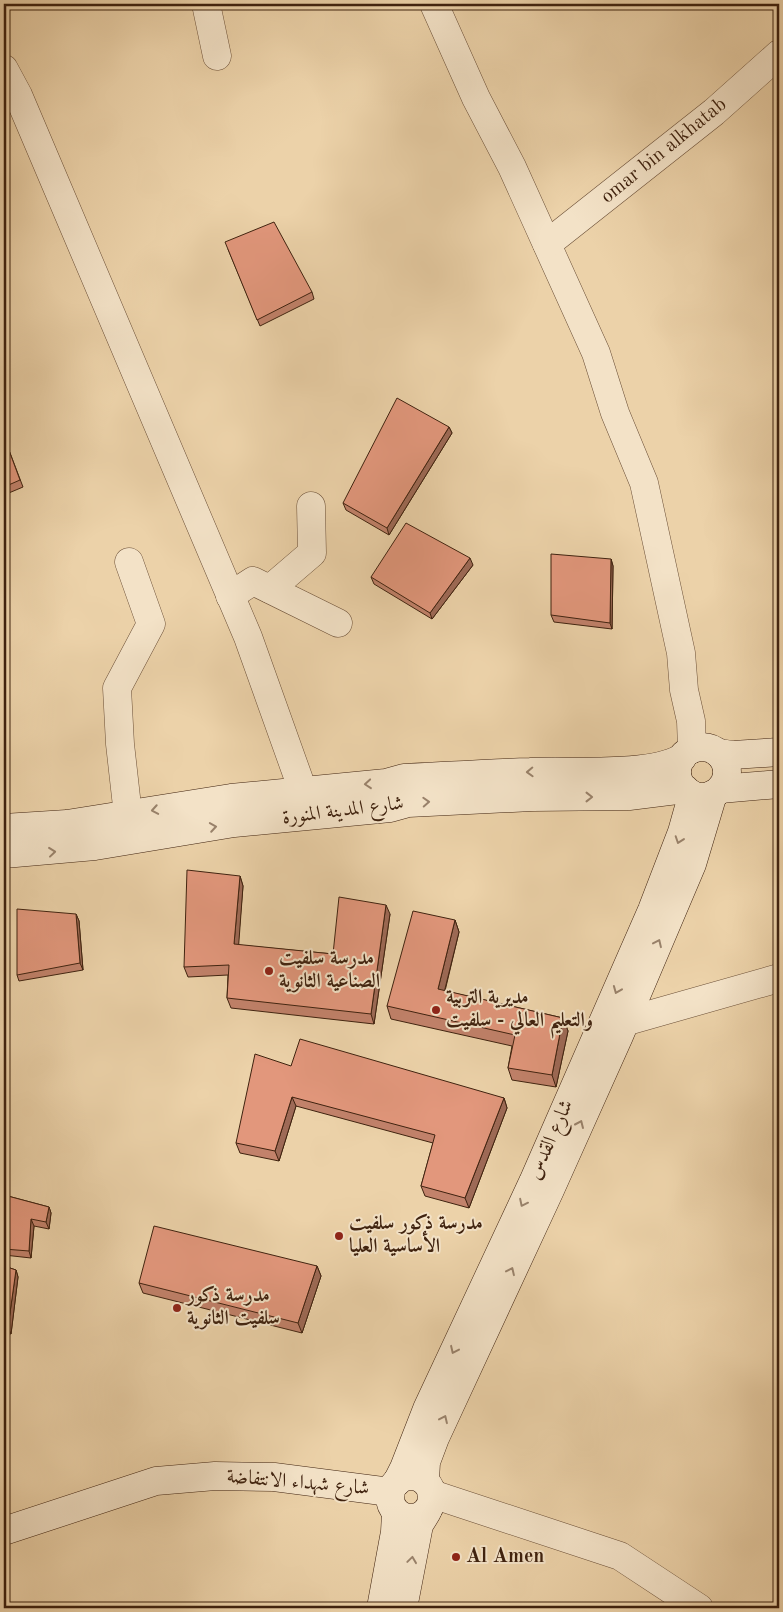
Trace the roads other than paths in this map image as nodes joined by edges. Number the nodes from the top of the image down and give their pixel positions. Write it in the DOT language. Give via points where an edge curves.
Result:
graph roads {
  1 [pos="206,4"];
  2 [pos="434,4"];
  3 [pos="779,54"];
  4 [pos="217,56"];
  5 [pos="4,69"];
  6 [pos="547,244"];
  7 [pos="311,506"];
  8 [pos="129,562"];
  9 [pos="270,589"];
  10 [pos="230,596"];
  11 [pos="338,623"];
  12 [pos="779,752"];
  13 [pos="697,753"];
  14 [pos="779,784"];
  15 [pos="303,791"];
  16 [pos="702,791"];
  17 [pos="128,815"];
  18 [pos="4,828"];
  19 [pos="4,854"];
  20 [pos="779,978"];
  21 [pos="624,1022"];
  22 [pos="394,1496"];
  23 [pos="428,1496"];
  24 [pos="4,1531"];
  25 [pos="381,1608"];
  26 [pos="403,1608"];
  27 [pos="699,1608"];
  1 -- 4 [label="main road"];
  2 -- 6 [label="main road"];
  3 -- 6 [label="main road, omar bin alkhatab" via="714,112"];
  5 -- 10 [label="main road" via="22,104"];
  6 -- 13 [label="main road" via="596,353 615,413 644,484 681,653 684,690"];
  7 -- 9 [label="main road" via="312,553"];
  8 -- 17 [label="main road" via="152,624 117,688"];
  9 -- 10 [label="main road" via="253,581"];
  9 -- 11 [label="main road"];
  10 -- 15 [label="main road"];
  12 -- 13 [label="main road, شارع المدينة المنورة"];
  13 -- 15 [label="main road, شارع المدينة المنورة, one-way" via="673,762 626,771 404,778 386,783"];
  13 -- 16 [label="main road" via="677,772"];
  13 -- 16 [label="main road" via="726,764 726,781"];
  14 -- 16 [label="main road, شارع المدينة المنورة"];
  15 -- 17 [label="main road, شارع المدينة المنورة, one-way" via="232,798"];
  19 -- 16 [label="main road, شارع المدينة المنورة, one-way" via="78,849 234,823 390,808 408,803"];
  21 -- 16 [label="main road, شارع القدس, one-way" via="692,864"];
  16 -- 22 [label="main road, شارع القدس, one-way" via="691,800 652,910 533,1182 435,1392"];
  17 -- 18 [label="main road, شارع المدينة المنورة" via="67,824"];
  20 -- 21 [label="main road"];
  23 -- 21 [label="main road, شارع القدس, one-way" via="426,1462 435,1438"];
  22 -- 23 [label="main road" via="410,1476"];
  22 -- 23 [label="main road" via="404,1518 414,1518"];
  22 -- 24 [label="main road, شارع شهداء الانتفاضة" via="274,1477 156,1480"];
  22 -- 25 [label="main road, شارع القدس" via="395,1532"];
  26 -- 23 [label="main road, شارع القدس, one-way"];
  23 -- 27 [label="main road" via="620,1556"];
}
